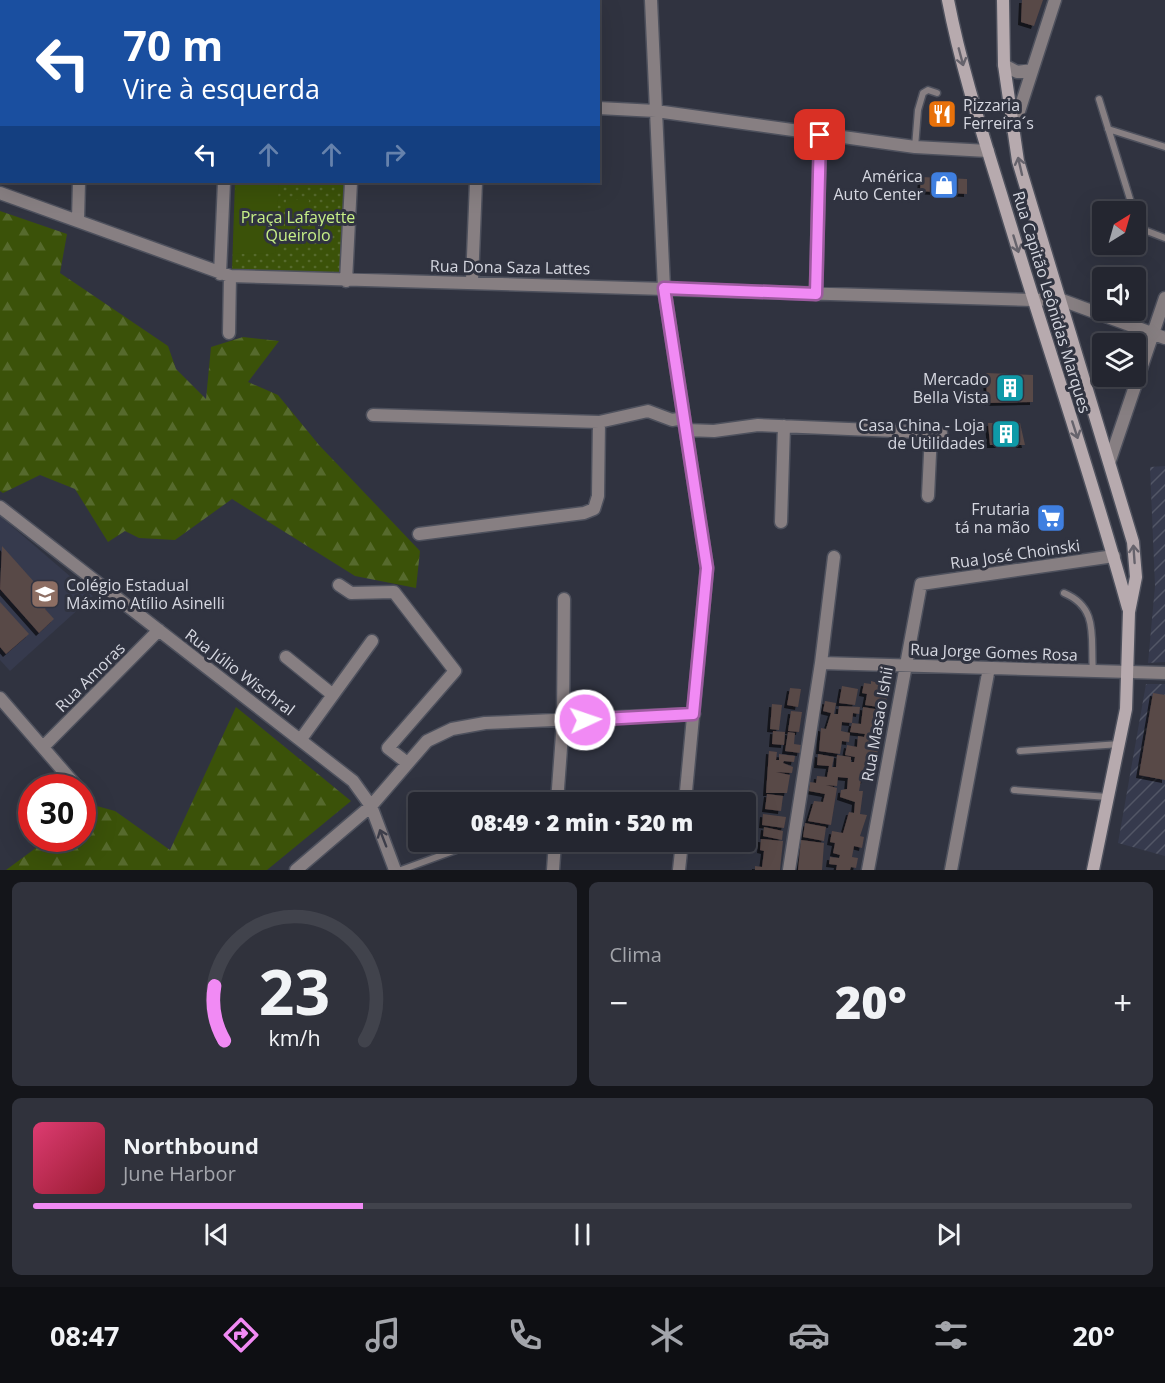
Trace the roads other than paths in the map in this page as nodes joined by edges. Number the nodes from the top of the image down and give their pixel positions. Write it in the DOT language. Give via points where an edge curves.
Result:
graph roads {
  1 [pos="651,0"];
  2 [pos="948,0"];
  3 [pos="1003,0"];
  4 [pos="1054,0"];
  5 [pos="1004,65"];
  6 [pos="1032,70"];
  7 [pos="937,93"];
  8 [pos="1099,99"];
  9 [pos="600,108"];
  10 [pos="656,111"];
  11 [pos="1108,129"];
  12 [pos="1013,133"];
  13 [pos="820,135"];
  14 [pos="915,147"];
  15 [pos="1165,147"];
  16 [pos="988,151"];
  17 [pos="79,183"];
  18 [pos="224,183"];
  19 [pos="351,183"];
  20 [pos="476,183"];
  21 [pos="0,193"];
  22 [pos="1131,201"];
  23 [pos="78,220"];
  24 [pos="1146,231"];
  25 [pos="1165,238"];
  26 [pos="225,275"];
  27 [pos="346,281"];
  28 [pos="472,281"];
  29 [pos="664,288"];
  30 [pos="816,294"];
  31 [pos="1059,298"];
  32 [pos="1165,298"];
  33 [pos="1033,300"];
  34 [pos="229,333"];
  35 [pos="1159,336"];
  36 [pos="373,415"];
  37 [pos="599,422"];
  38 [pos="685,424"];
  39 [pos="784,426"];
  40 [pos="1110,460"];
  41 [pos="928,496"];
  42 [pos="0,507"];
  43 [pos="781,522"];
  44 [pos="419,534"];
  45 [pos="1114,556"];
  46 [pos="834,557"];
  47 [pos="921,584"];
  48 [pos="339,585"];
  49 [pos="1064,593"];
  50 [pos="564,599"];
  51 [pos="1129,612"];
  52 [pos="159,630"];
  53 [pos="372,641"];
  54 [pos="286,657"];
  55 [pos="821,663"];
  56 [pos="905,666"];
  57 [pos="989,668"];
  58 [pos="1093,672"];
  59 [pos="1128,672"];
  60 [pos="1165,673"];
  61 [pos="333,695"];
  62 [pos="0,698"];
  63 [pos="693,714"];
  64 [pos="563,721"];
  65 [pos="301,739"];
  66 [pos="1120,744"];
  67 [pos="44,746"];
  68 [pos="1020,751"];
  69 [pos="406,762"];
  70 [pos="67,774"];
  71 [pos="1014,789"];
  72 [pos="558,792"];
  73 [pos="686,792"];
  74 [pos="1108,798"];
  75 [pos="371,806"];
  76 [pos="450,852"];
  77 [pos="554,852"];
  78 [pos="681,852"];
  79 [pos="296,870"];
  80 [pos="395,870"];
  81 [pos="401,870"];
  82 [pos="553,870"];
  83 [pos="679,870"];
  84 [pos="789,870"];
  85 [pos="868,870"];
  86 [pos="951,870"];
  87 [pos="1093,870"];
  1 -- 10 [label="street"];
  2 -- 16 [label="main road, Rua Capitão Leônidas Marques, one-way"];
  3 -- 5 [label="main road, Rua Capitão Leônidas Marques"];
  4 -- 6 [label="street"];
  5 -- 6 [label="street" via="1017,72"];
  5 -- 12 [label="main road, Rua Capitão Leônidas Marques"];
  6 -- 12 [label="street"];
  7 -- 14 [label="lane" via="923,93"];
  8 -- 11 [label="lane"];
  9 -- 10 [label="street"];
  10 -- 13 [label="street"];
  10 -- 29 [label="street"];
  11 -- 15 [label="lane"];
  11 -- 22 [label="lane"];
  31 -- 12 [label="main road, Rua Capitão Leônidas Marques, one-way" via="1026,194"];
  13 -- 14 [label="street"];
  13 -- 30 [label="street"];
  14 -- 16 [label="street"];
  16 -- 33 [label="main road, Rua Capitão Leônidas Marques, one-way"];
  17 -- 23 [label="street"];
  18 -- 26 [label="street"];
  19 -- 27 [label="street"];
  20 -- 28 [label="street"];
  21 -- 23 [label="street, Rua Dona Saza Lattes"];
  23 -- 26 [label="street, Rua Dona Saza Lattes"];
  24 -- 25 [label="lane"];
  26 -- 27 [label="street, Rua Dona Saza Lattes"];
  26 -- 34 [label="street"];
  27 -- 28 [label="street, Rua Dona Saza Lattes"];
  28 -- 29 [label="street, Rua Dona Saza Lattes"];
  29 -- 30 [label="street, Rua Dona Saza Lattes"];
  29 -- 38 [label="street"];
  30 -- 33 [label="street, Rua Dona Saza Lattes"];
  31 -- 33 [label="street, Rua Dona Saza Lattes"];
  31 -- 35 [label="street"];
  31 -- 40 [label="main road, Rua Capitão Leônidas Marques"];
  32 -- 35 [label="street"];
  33 -- 45 [label="main road, Rua Capitão Leônidas Marques, one-way"];
  35 -- 40 [label="street"];
  36 -- 37 [label="street"];
  37 -- 38 [label="street" via="648,411"];
  37 -- 44 [label="street" via="598,496 594,509"];
  38 -- 39 [label="street" via="709,432 758,425"];
  38 -- 63 [label="street" via="707,568"];
  39 -- 41 [label="street" via="936,433"];
  39 -- 43 [label="street"];
  51 -- 40 [label="main road, Rua Capitão Leônidas Marques, one-way" via="1136,577 1133,542"];
  42 -- 52 [label="street, Rua Júlio Wischral"];
  45 -- 47 [label="street, Rua José Choinski"];
  45 -- 51 [label="main road, Rua Capitão Leônidas Marques"];
  46 -- 55 [label="street"];
  47 -- 56 [label="street, Rua Masao Ishii"];
  48 -- 69 [label="street" via="351,593 394,592 455,671 388,748"];
  49 -- 58 [label="lane" via="1083,604 1089,614"];
  50 -- 64 [label="street"];
  51 -- 59 [label="main road, Rua Capitão Leônidas Marques"];
  52 -- 65 [label="street, Rua Júlio Wischral"];
  52 -- 67 [label="street, Rua Amoras"];
  53 -- 61 [label="street"];
  54 -- 61 [label="street"];
  55 -- 56 [label="street, Rua Jorge Gomes Rosa"];
  55 -- 84 [label="street"];
  56 -- 57 [label="street, Rua Jorge Gomes Rosa"];
  56 -- 85 [label="street, Rua Masao Ishii"];
  57 -- 58 [label="street, Rua Jorge Gomes Rosa"];
  57 -- 86 [label="street"];
  58 -- 59 [label="street, Rua Jorge Gomes Rosa"];
  59 -- 60 [label="street, Rua Jorge Gomes Rosa"];
  59 -- 66 [label="main road, Rua Capitão Leônidas Marques"];
  61 -- 65 [label="street"];
  62 -- 67 [label="street"];
  63 -- 64 [label="street"];
  63 -- 73 [label="street"];
  64 -- 69 [label="street" via="485,723 452,729 427,741"];
  64 -- 72 [label="street"];
  65 -- 75 [label="street, Rua Júlio Wischral" via="353,781"];
  66 -- 68 [label="lane"];
  66 -- 74 [label="main road, Rua Capitão Leônidas Marques"];
  67 -- 70 [label="street"];
  69 -- 75 [label="street"];
  71 -- 74 [label="lane"];
  74 -- 87 [label="main road, Rua Capitão Leônidas Marques"];
  75 -- 79 [label="street"];
  80 -- 75 [label="street, Rua Júlio Wischral, one-way"];
  76 -- 81 [label="lane"];
  77 -- 82 [label="street"];
  78 -- 83 [label="street"];
}
